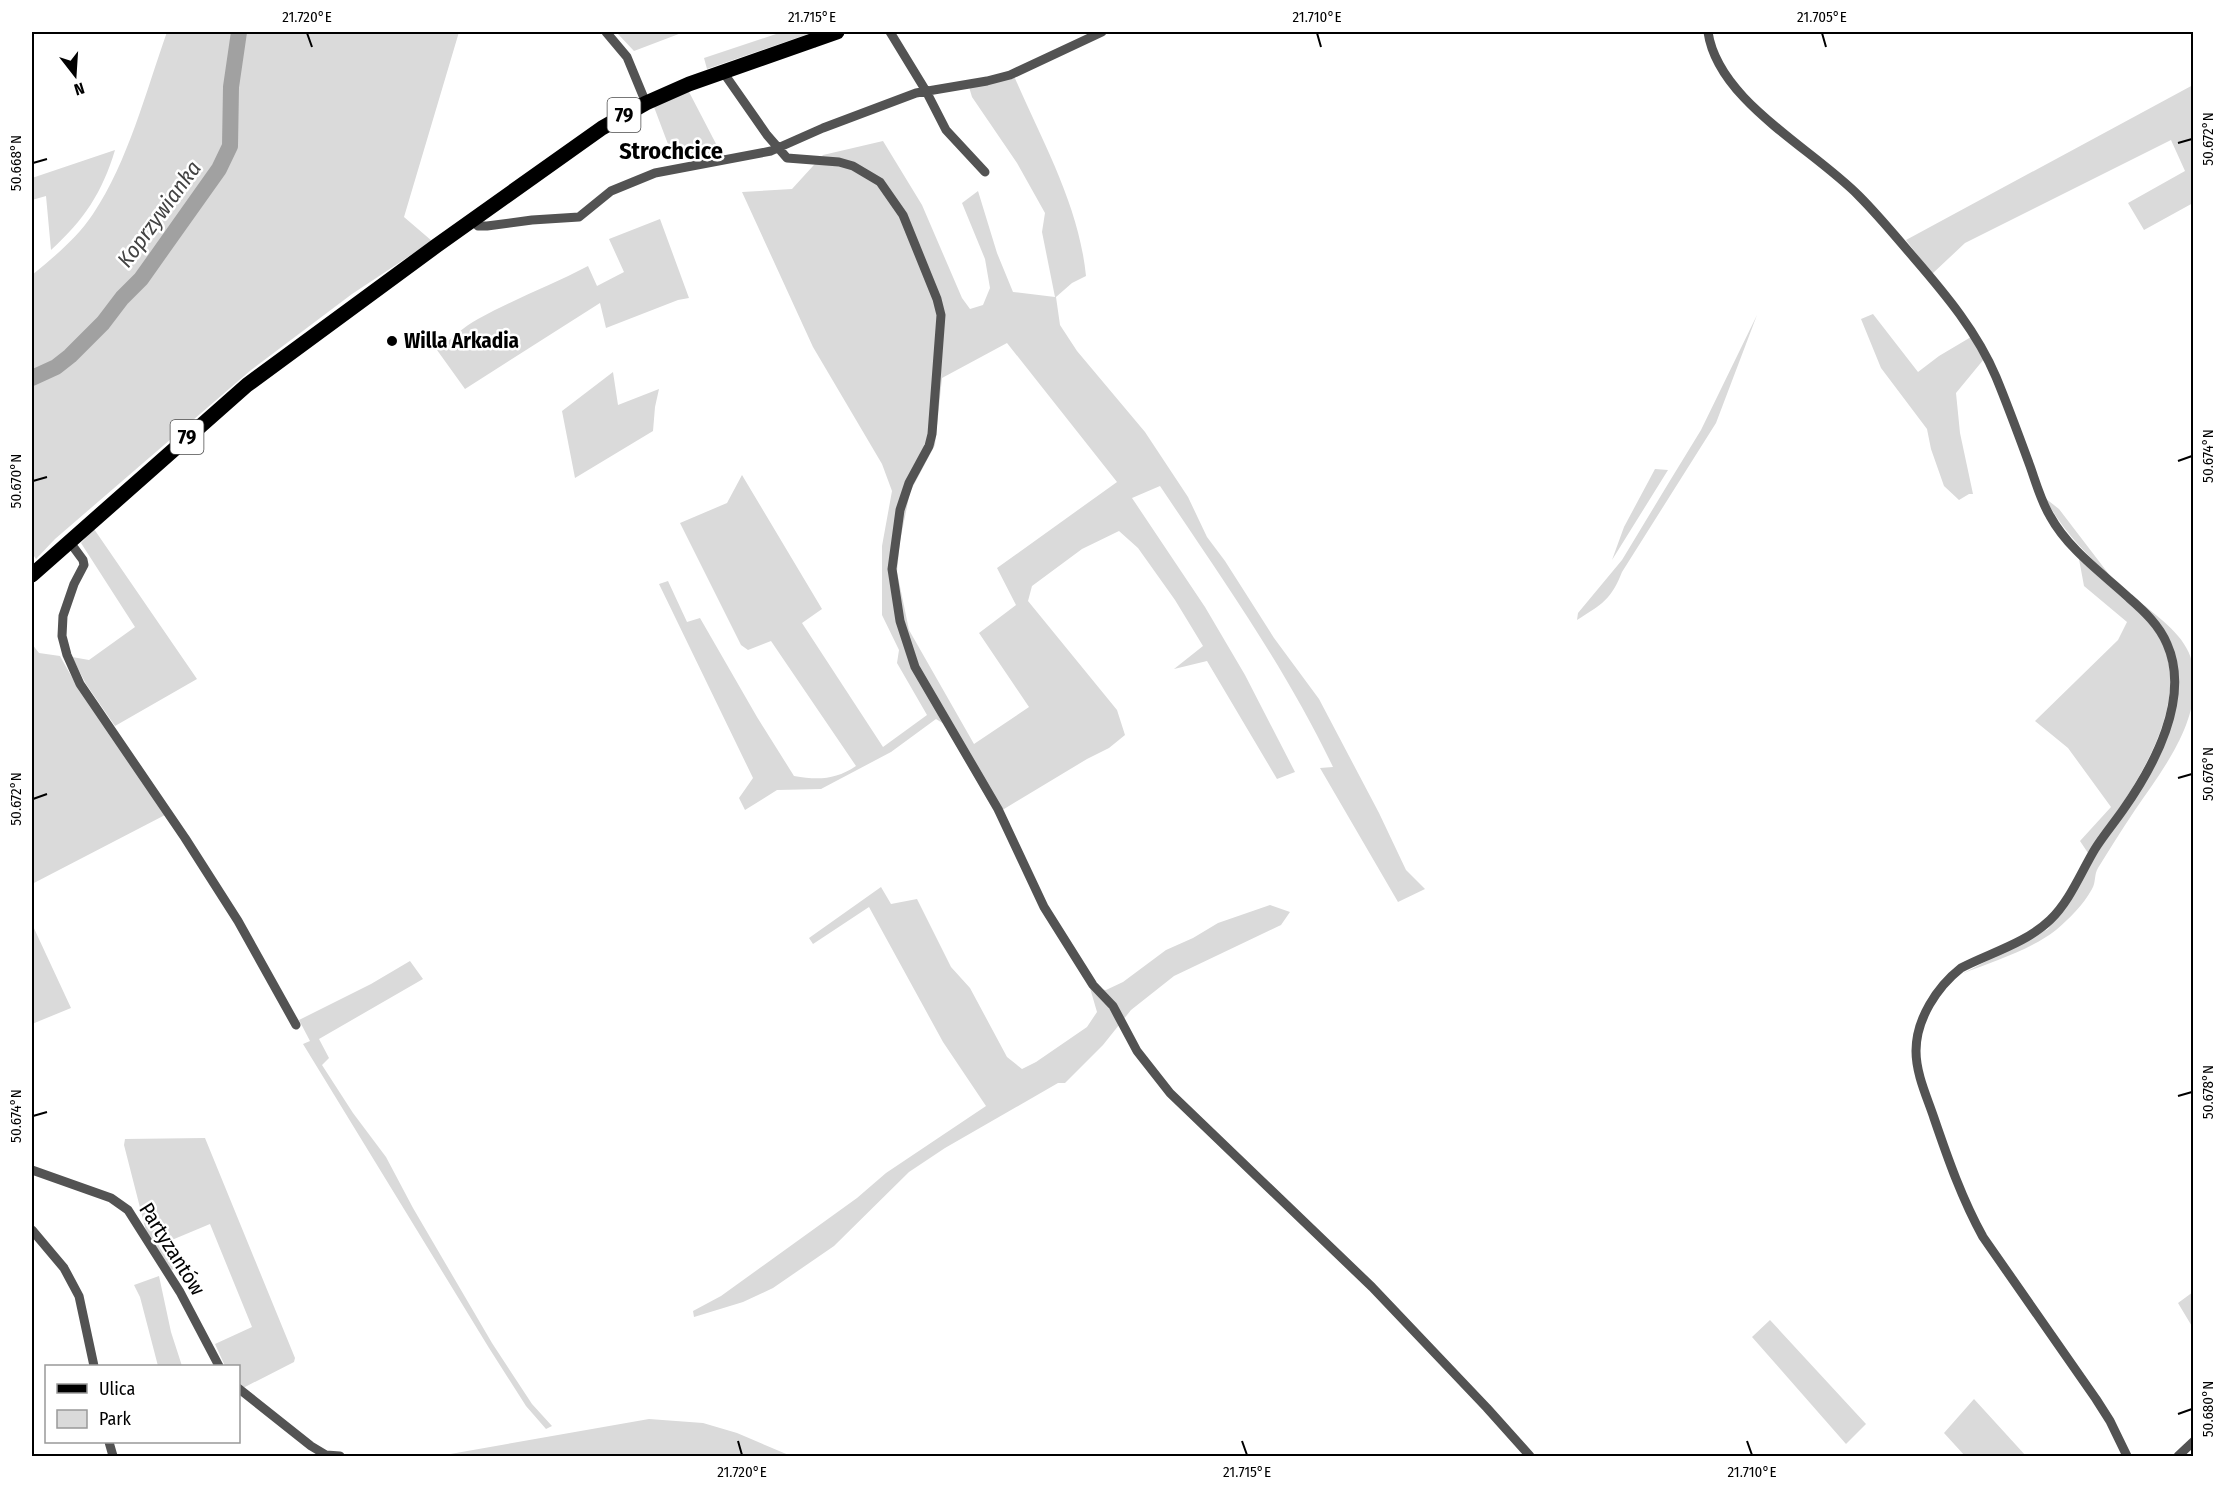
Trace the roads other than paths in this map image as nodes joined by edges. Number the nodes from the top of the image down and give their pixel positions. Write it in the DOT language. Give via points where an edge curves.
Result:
graph roads {
  1 [pos="606,32"];
  2 [pos="837,32"];
  3 [pos="890,32"];
  4 [pos="1102,32"];
  5 [pos="1708,32"];
  6 [pos="723,72"];
  7 [pos="926,91"];
  8 [pos="646,103"];
  9 [pos="778,148"];
  10 [pos="985,172"];
  11 [pos="472,220"];
  12 [pos="69,541"];
  13 [pos="32,575"];
  14 [pos="296,1025"];
  15 [pos="32,1170"];
  16 [pos="32,1230"];
  17 [pos="94,1365"];
  18 [pos="218,1365"];
  19 [pos="240,1390"];
  20 [pos="2193,1441"];
  21 [pos="340,1456"];
  22 [pos="1530,1456"];
  23 [pos="2127,1456"];
  24 [pos="2178,1456"];
  1 -- 8 [label="street" via="627,57"];
  2 -- 6 [label="main road, 79"];
  3 -- 7 [label="street"];
  4 -- 7 [label="street" via="1000,78"];
  5 -- 23 [label="street" via="1712,50 1731,83 1760,113 1858,195 1969,327 1995,376 2050,516 2078,551 2147,614 2166,641 2172,659 2174,701 2167,727 2125,808 2098,844 2063,905 2040,928 1950,976 1926,1013 1916,1053 1924,1090 1973,1220 2110,1420"];
  6 -- 8 [label="main road, 79"];
  6 -- 9 [label="street"];
  7 -- 9 [label="street"];
  7 -- 10 [label="street" via="946,130"];
  8 -- 11 [label="main road, 79" via="602,128"];
  9 -- 11 [label="street" via="655,173 612,191 575,218 483,226"];
  9 -- 22 [label="street" via="791,159 853,165 880,182 903,215 937,299 941,328 932,434 903,501 894,548 892,569 900,621 915,667 998,809 1044,908 1093,985 1113,1006 1137,1051 1170,1093 1372,1287"];
  11 -- 12 [label="main road, 79" via="247,385"];
  12 -- 13 [label="main road, 79"];
  12 -- 14 [label="street" via="84,565 63,616 62,636 80,684 238,921"];
  15 -- 18 [label="street, Partyzantów" via="111,1198 128,1210 180,1292"];
  16 -- 17 [label="street" via="64,1268 79,1296"];
  19 -- 21 [label="street" via="311,1446 326,1455"];
  20 -- 24 [label="street"];
}
